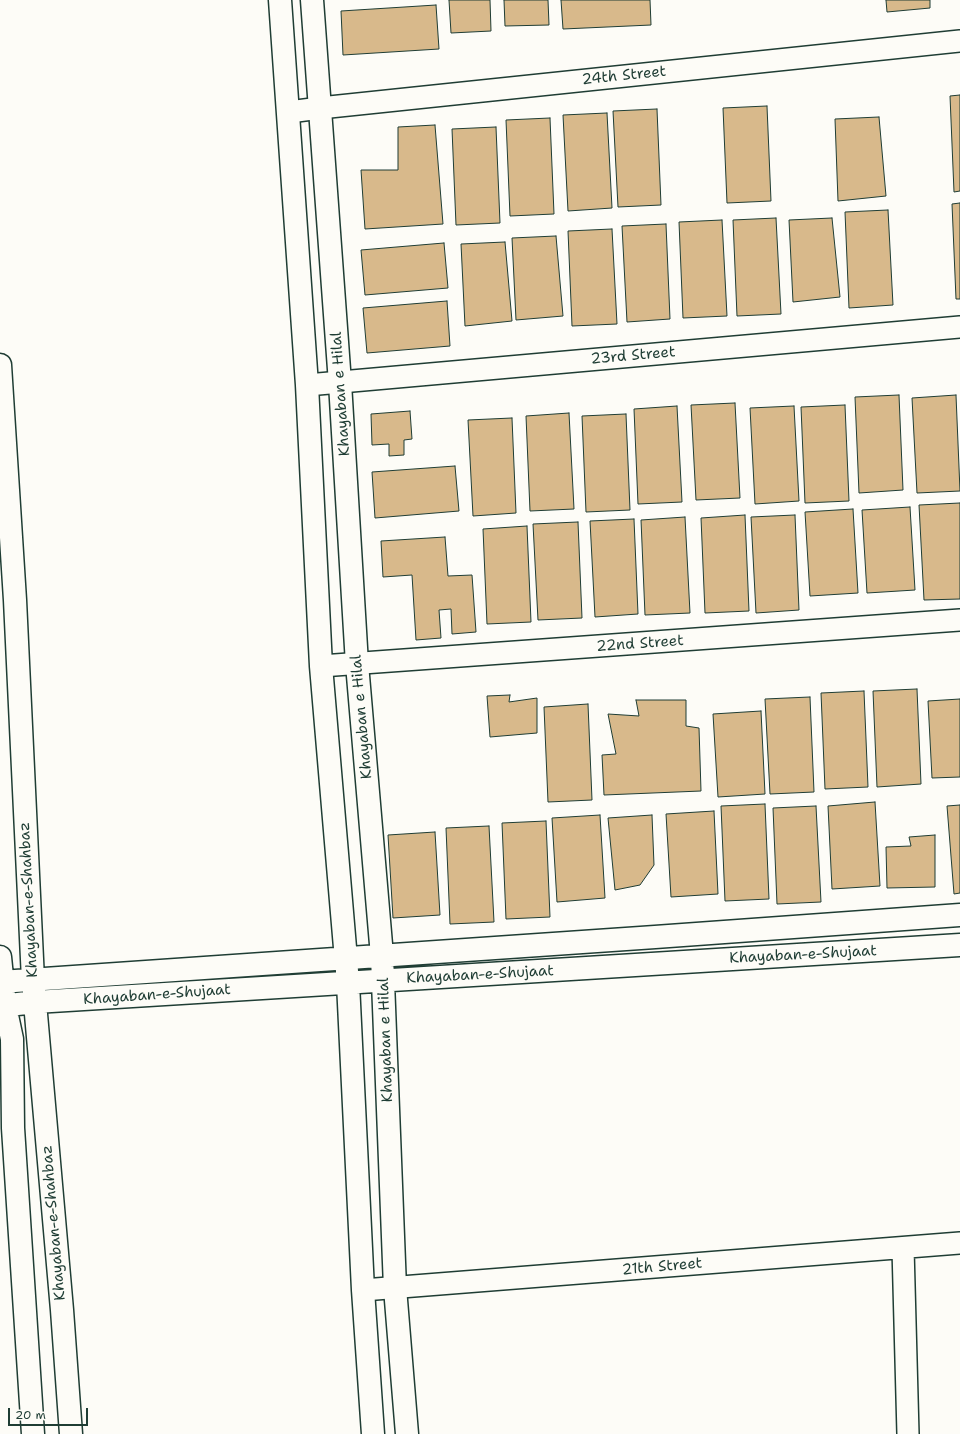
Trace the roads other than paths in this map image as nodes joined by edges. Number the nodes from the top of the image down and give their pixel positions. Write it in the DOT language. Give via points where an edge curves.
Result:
graph roads {
  1 [pos="280,0"];
  2 [pos="312,0"];
  3 [pos="960,41"];
  4 [pos="320,108"];
  5 [pos="289,112"];
  6 [pos="960,327"];
  7 [pos="0,365"];
  8 [pos="340,383"];
  9 [pos="307,385"];
  10 [pos="960,620"];
  11 [pos="357,664"];
  12 [pos="321,666"];
  13 [pos="960,915"];
  14 [pos="960,945"];
  15 [pos="382,956"];
  16 [pos="0,957"];
  17 [pos="346,958"];
  18 [pos="33,980"];
  19 [pos="384,980"];
  20 [pos="1,982"];
  21 [pos="348,983"];
  22 [pos="35,1002"];
  23 [pos="3,1006"];
  24 [pos="6,1046"];
  25 [pos="6,1134"];
  26 [pos="960,1243"];
  27 [pos="903,1248"];
  28 [pos="395,1288"];
  29 [pos="363,1290"];
  30 [pos="33,1434"];
  31 [pos="71,1434"];
  32 [pos="373,1434"];
  33 [pos="406,1434"];
  34 [pos="908,1434"];
  1 -- 5 [label="main road"];
  2 -- 4 [label="main road, Khayaban e Hilal"];
  3 -- 4 [label="street, 24th Street"];
  4 -- 5 [label="street, 24th Street"];
  4 -- 8 [label="main road, Khayaban e Hilal"];
  5 -- 9 [label="main road"];
  6 -- 8 [label="street, 23rd Street"];
  7 -- 18 [label="main road, Khayaban-e-Shahbaz" via="15,600"];
  8 -- 9 [label="street, 23rd Street"];
  8 -- 11 [label="main road, Khayaban e Hilal"];
  9 -- 12 [label="main road"];
  10 -- 11 [label="street, 22nd Street"];
  11 -- 12 [label="street, 22nd Street"];
  11 -- 15 [label="main road, Khayaban e Hilal"];
  12 -- 17 [label="main road"];
  13 -- 15 [label="main road, Khayaban-e-Shujaat"];
  14 -- 19 [label="main road, Khayaban-e-Shujaat"];
  15 -- 17 [label="main road, Khayaban-e-Shujaat"];
  15 -- 19 [label="main road, Khayaban e Hilal"];
  16 -- 20 [label="main road"];
  17 -- 18 [label="main road, Khayaban-e-Shujaat"];
  17 -- 21 [label="main road"];
  18 -- 20 [label="main road, Khayaban-e-Shujaat"];
  18 -- 22 [label="main road, Khayaban-e-Shahbaz"];
  19 -- 21 [label="main road, Khayaban-e-Shujaat"];
  19 -- 28 [label="main road, Khayaban e Hilal"];
  20 -- 23 [label="main road"];
  21 -- 22 [label="main road, Khayaban-e-Shujaat"];
  21 -- 29 [label="main road"];
  22 -- 23 [label="main road, Khayaban-e-Shujaat"];
  22 -- 31 [label="main road, Khayaban-e-Shahbaz"];
  23 -- 24 [label="main road"];
  24 -- 25 [label="main road"];
  25 -- 30 [label="main road"];
  26 -- 27 [label="street, 21th Street"];
  27 -- 28 [label="street, 21th Street"];
  27 -- 34 [label="street"];
  28 -- 29 [label="street, 21th Street"];
  28 -- 33 [label="main road, Khayaban e Hilal"];
  29 -- 32 [label="main road"];
}
